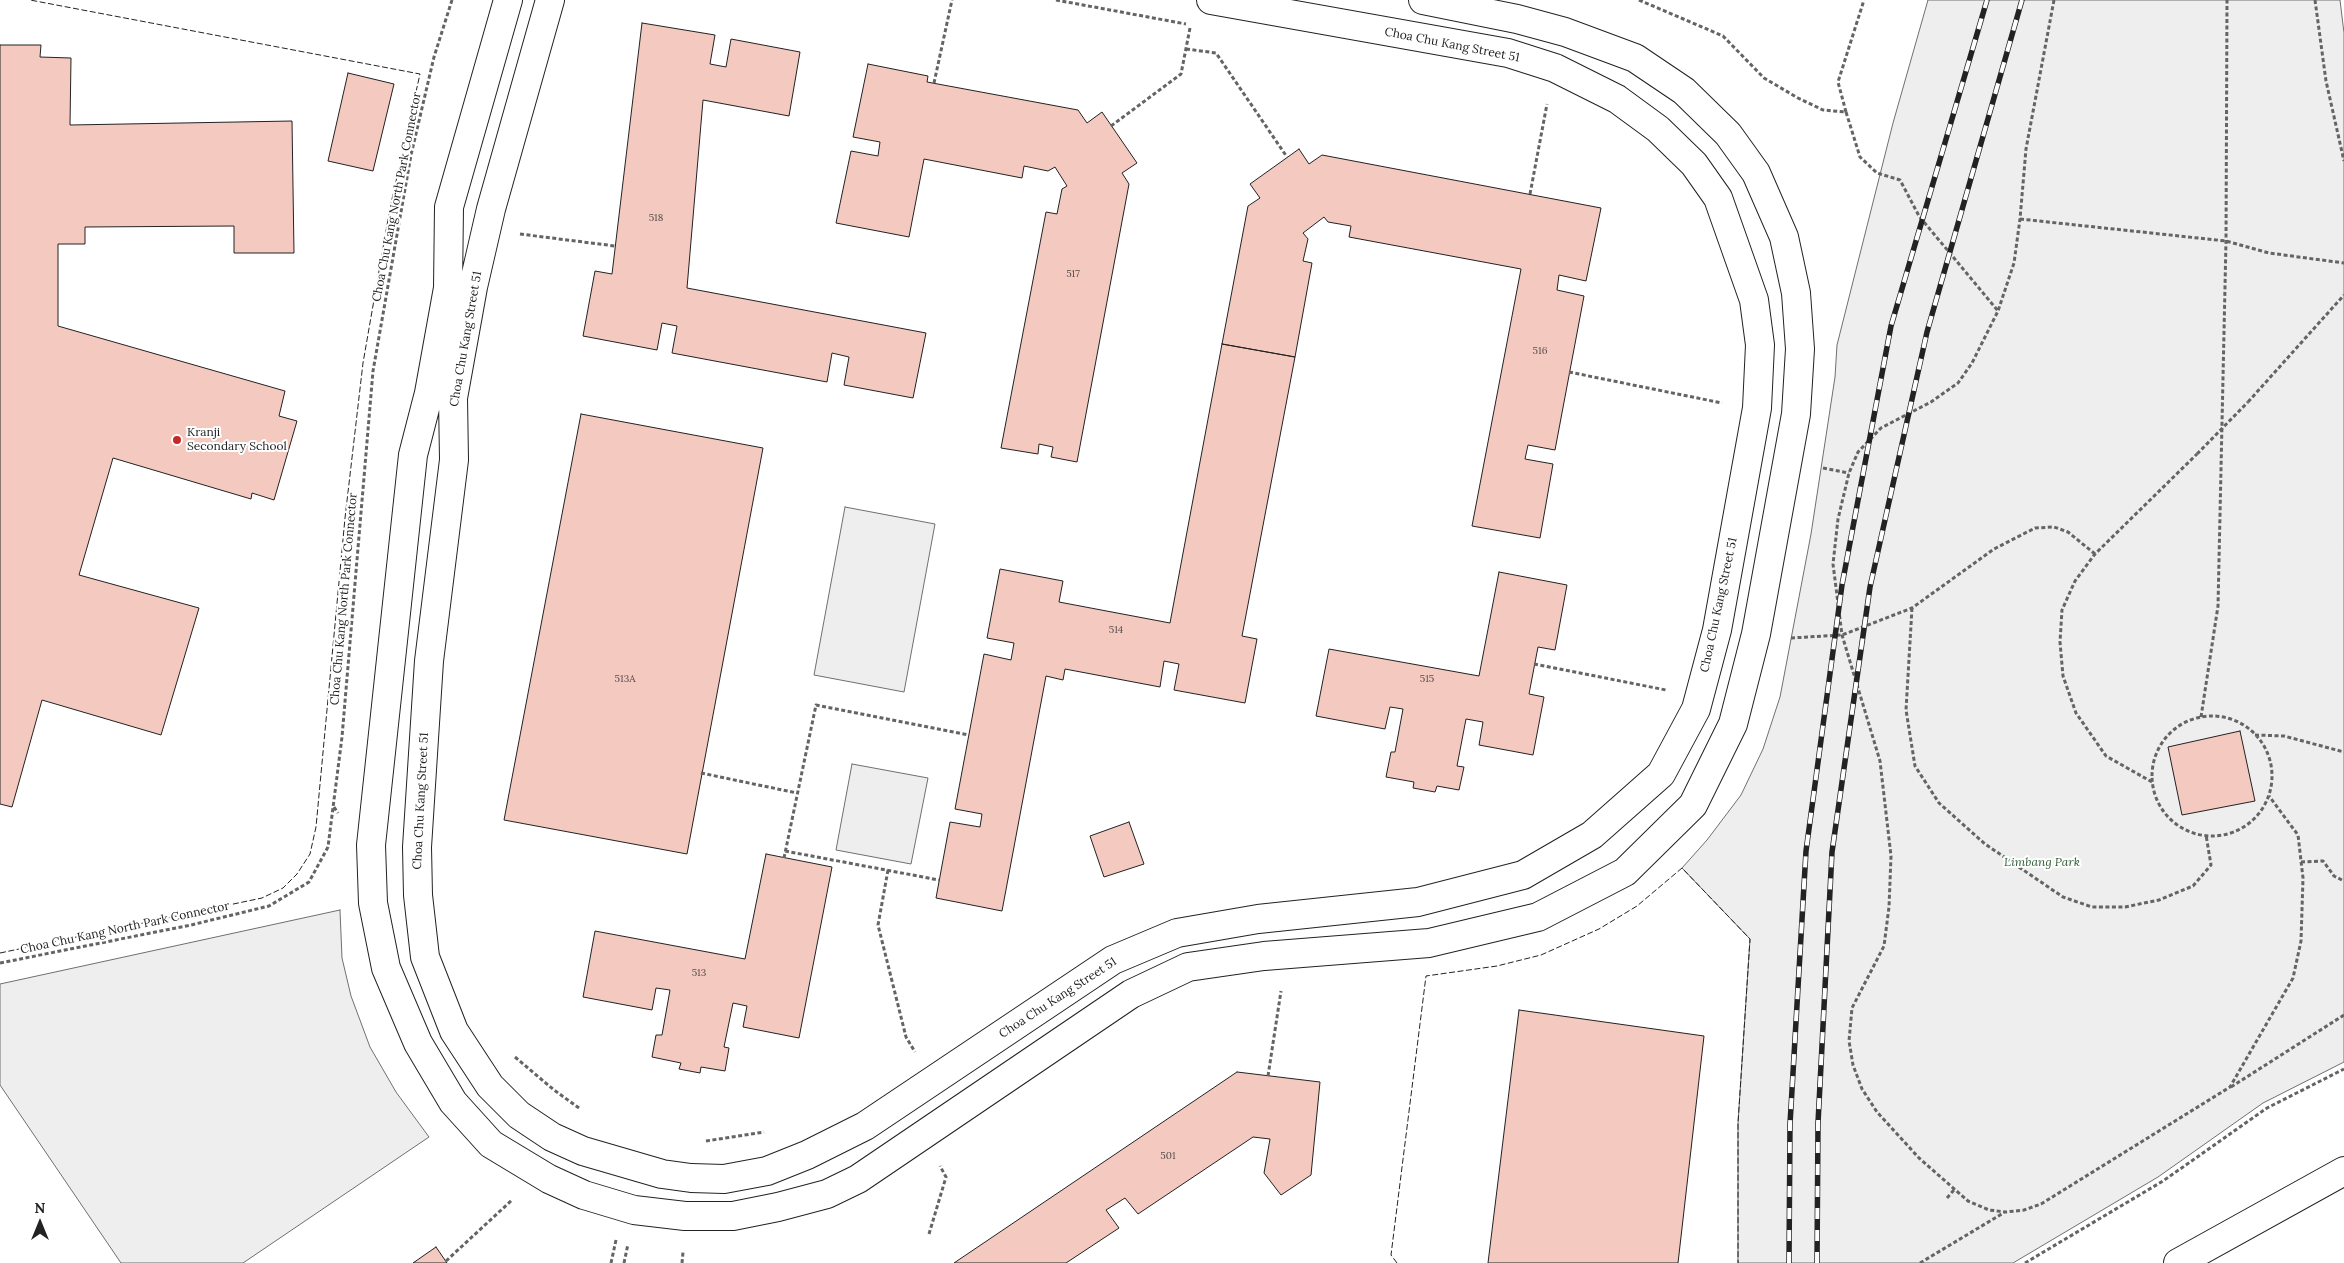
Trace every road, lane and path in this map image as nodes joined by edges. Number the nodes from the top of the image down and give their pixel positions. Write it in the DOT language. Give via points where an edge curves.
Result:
graph roads {
  1 [pos="452,0"];
  2 [pos="508,0"];
  3 [pos="550,0"];
  4 [pos="952,0"];
  5 [pos="1056,0"];
  6 [pos="1211,0"];
  7 [pos="1423,0"];
  8 [pos="1639,0"];
  9 [pos="1864,0"];
  10 [pos="2054,0"];
  11 [pos="2227,0"];
  12 [pos="2315,0"];
  13 [pos="1190,25"];
  14 [pos="1200,27"];
  15 [pos="1186,49"];
  16 [pos="934,83"];
  17 [pos="1556,104"];
  18 [pos="1846,112"];
  19 [pos="1111,126"];
  20 [pos="1287,157"];
  21 [pos="2344,161"];
  22 [pos="1530,194"];
  23 [pos="2020,219"];
  24 [pos="517,233"];
  25 [pos="2226,240"];
  26 [pos="615,246"];
  27 [pos="2344,263"];
  28 [pos="2344,295"];
  29 [pos="1998,311"];
  30 [pos="1570,372"];
  31 [pos="1726,395"];
  32 [pos="1817,467"];
  33 [pos="1849,473"];
  34 [pos="2095,554"];
  35 [pos="1912,608"];
  36 [pos="1842,635"];
  37 [pos="1786,638"];
  38 [pos="1534,664"];
  39 [pos="1670,682"];
  40 [pos="1667,690"];
  41 [pos="1663,699"];
  42 [pos="2201,717"];
  43 [pos="969,735"];
  44 [pos="2255,735"];
  45 [pos="2344,752"];
  46 [pos="702,773"];
  47 [pos="2152,782"];
  48 [pos="797,792"];
  49 [pos="2269,796"];
  50 [pos="334,807"];
  51 [pos="339,815"];
  52 [pos="2206,835"];
  53 [pos="785,851"];
  54 [pos="784,858"];
  55 [pos="2301,862"];
  56 [pos="888,870"];
  57 [pos="939,880"];
  58 [pos="2344,881"];
  59 [pos="0,963"];
  60 [pos="1272,989"];
  61 [pos="2344,1015"];
  62 [pos="510,1050"];
  63 [pos="918,1056"];
  64 [pos="2344,1069"];
  65 [pos="1268,1076"];
  66 [pos="2230,1087"];
  67 [pos="581,1110"];
  68 [pos="765,1132"];
  69 [pos="704,1141"];
  70 [pos="945,1159"];
  71 [pos="938,1163"];
  72 [pos="931,1168"];
  73 [pos="2344,1171"];
  74 [pos="1954,1190"];
  75 [pos="505,1194"];
  76 [pos="1948,1198"];
  77 [pos="512,1200"];
  78 [pos="521,1204"];
  79 [pos="2006,1212"];
  80 [pos="929,1234"];
  81 [pos="606,1237"];
  82 [pos="616,1240"];
  83 [pos="629,1242"];
  84 [pos="638,1243"];
  85 [pos="684,1248"];
  86 [pos="446,1261"];
  87 [pos="611,1263"];
  88 [pos="624,1263"];
  89 [pos="682,1263"];
  90 [pos="1920,1263"];
  91 [pos="2025,1263"];
  92 [pos="2178,1263"];
  1 -- 50 [label="path, Choa Chu Kang North Park Connector" via="434,58 411,155 373,371"];
  2 -- 7 [label="street" via="449,207 448,288 430,394 413,455 371,846 373,903 386,968 418,1043 453,1102 491,1144 549,1180 634,1210 685,1216 732,1216 827,1194 858,1179 1131,994 1188,967 1264,956 1429,943 1538,917 1626,872 1693,805 1733,724 1756,634 1796,414 1799,330 1796,293 1784,237 1756,174 1728,134 1684,91 1635,58 1527,21"];
  3 -- 6 [label="street, Choa Chu Kang Street 51" via="491,209 453,398 454,460 430,661 417,848 425,958 454,1031 490,1086 518,1115 552,1137 583,1151 662,1174 724,1179 767,1171 866,1126 1112,960 1177,933 1258,919 1418,902 1523,875 1592,835 1661,774 1696,709 1717,630 1757,408 1760,345 1754,300 1718,198 1694,164 1658,128 1617,99 1555,68 1508,54"];
  4 -- 16 [label="path"];
  5 -- 13 [label="path"];
  8 -- 18 [label="path" via="1723,36 1764,78 1798,98 1823,110"];
  9 -- 18 [label="path" via="1838,82"];
  10 -- 23 [label="path" via="2026,149"];
  11 -- 25 [label="path"];
  12 -- 21 [label="path" via="2326,81"];
  13 -- 14 [label="path"];
  13 -- 15 [label="path"];
  15 -- 19 [label="path" via="1181,74"];
  15 -- 20 [label="path" via="1216,54"];
  17 -- 22 [label="path" via="1548,101"];
  18 -- 29 [label="path" via="1860,157 1877,173 1900,180 1919,216"];
  23 -- 25 [label="path"];
  23 -- 29 [label="path" via="2014,263"];
  24 -- 26 [label="path"];
  25 -- 27 [label="path" via="2269,253"];
  25 -- 42 [label="path" via="2218,606"];
  28 -- 34 [label="path, bridge" via="2248,402"];
  29 -- 33 [label="path" via="1972,363 1958,383 1931,402 1881,428 1858,452"];
  30 -- 31 [label="path" via="1725,404"];
  32 -- 33 [label="path"];
  33 -- 36 [label="path" via="1838,519 1833,564"];
  34 -- 35 [label="path" via="2068,532 2054,527 2035,528 1994,549"];
  34 -- 47 [label="path" via="2075,581 2062,610 2063,676 2076,713 2106,756"];
  35 -- 36 [label="path"];
  35 -- 52 [label="path" via="1906,710 1915,766 1939,803 1985,844 2063,897 2092,907 2125,906 2159,900 2193,886 2211,865"];
  36 -- 37 [label="path"];
  36 -- 74 [label="path" via="1880,761 1891,856 1884,946 1852,1008 1849,1041 1853,1065 1862,1089 1877,1112"];
  38 -- 40 [label="path"];
  39 -- 40 [label="path"];
  40 -- 41 [label="path"];
  42 -- 44 [label="path" via="2219,716 2236,721"];
  42 -- 47 [label="path" via="2184,723 2159,748"];
  43 -- 48 [label="path" via="816,705"];
  44 -- 45 [label="path" via="2284,736"];
  44 -- 49 [label="path" via="2271,760 2273,778"];
  46 -- 48 [label="path"];
  47 -- 52 [label="path" via="2166,815 2180,827"];
  48 -- 53 [label="path"];
  49 -- 52 [label="path" via="2261,812 2248,825 2232,833"];
  49 -- 55 [label="path" via="2298,835"];
  50 -- 51 [label="path"];
  50 -- 59 [label="path, Choa Chu Kang North Park Connector" via="328,848 309,882 270,906"];
  53 -- 54 [label="path"];
  53 -- 56 [label="path"];
  55 -- 58 [label="path" via="2323,861 2334,876"];
  55 -- 66 [label="path" via="2301,941 2293,978"];
  56 -- 57 [label="path"];
  56 -- 63 [label="path" via="878,925 906,1037"];
  60 -- 65 [label="path" via="1281,988"];
  61 -- 66 [label="path"];
  62 -- 67 [label="path"];
  64 -- 91 [label="path" via="2267,1108 2164,1181"];
  66 -- 79 [label="path" via="2041,1204"];
  68 -- 69 [label="path"];
  70 -- 71 [label="path"];
  71 -- 72 [label="path"];
  71 -- 80 [label="path" via="946,1177"];
  73 -- 92 [label="street"];
  74 -- 76 [label="path"];
  74 -- 79 [label="path" via="1968,1201 1989,1210"];
  75 -- 77 [label="path"];
  77 -- 78 [label="path"];
  77 -- 86 [label="path"];
  79 -- 90 [label="path"];
  81 -- 82 [label="path"];
  82 -- 83 [label="path"];
  82 -- 87 [label="path"];
  83 -- 84 [label="path"];
  83 -- 88 [label="path"];
  85 -- 89 [label="path"];
}
